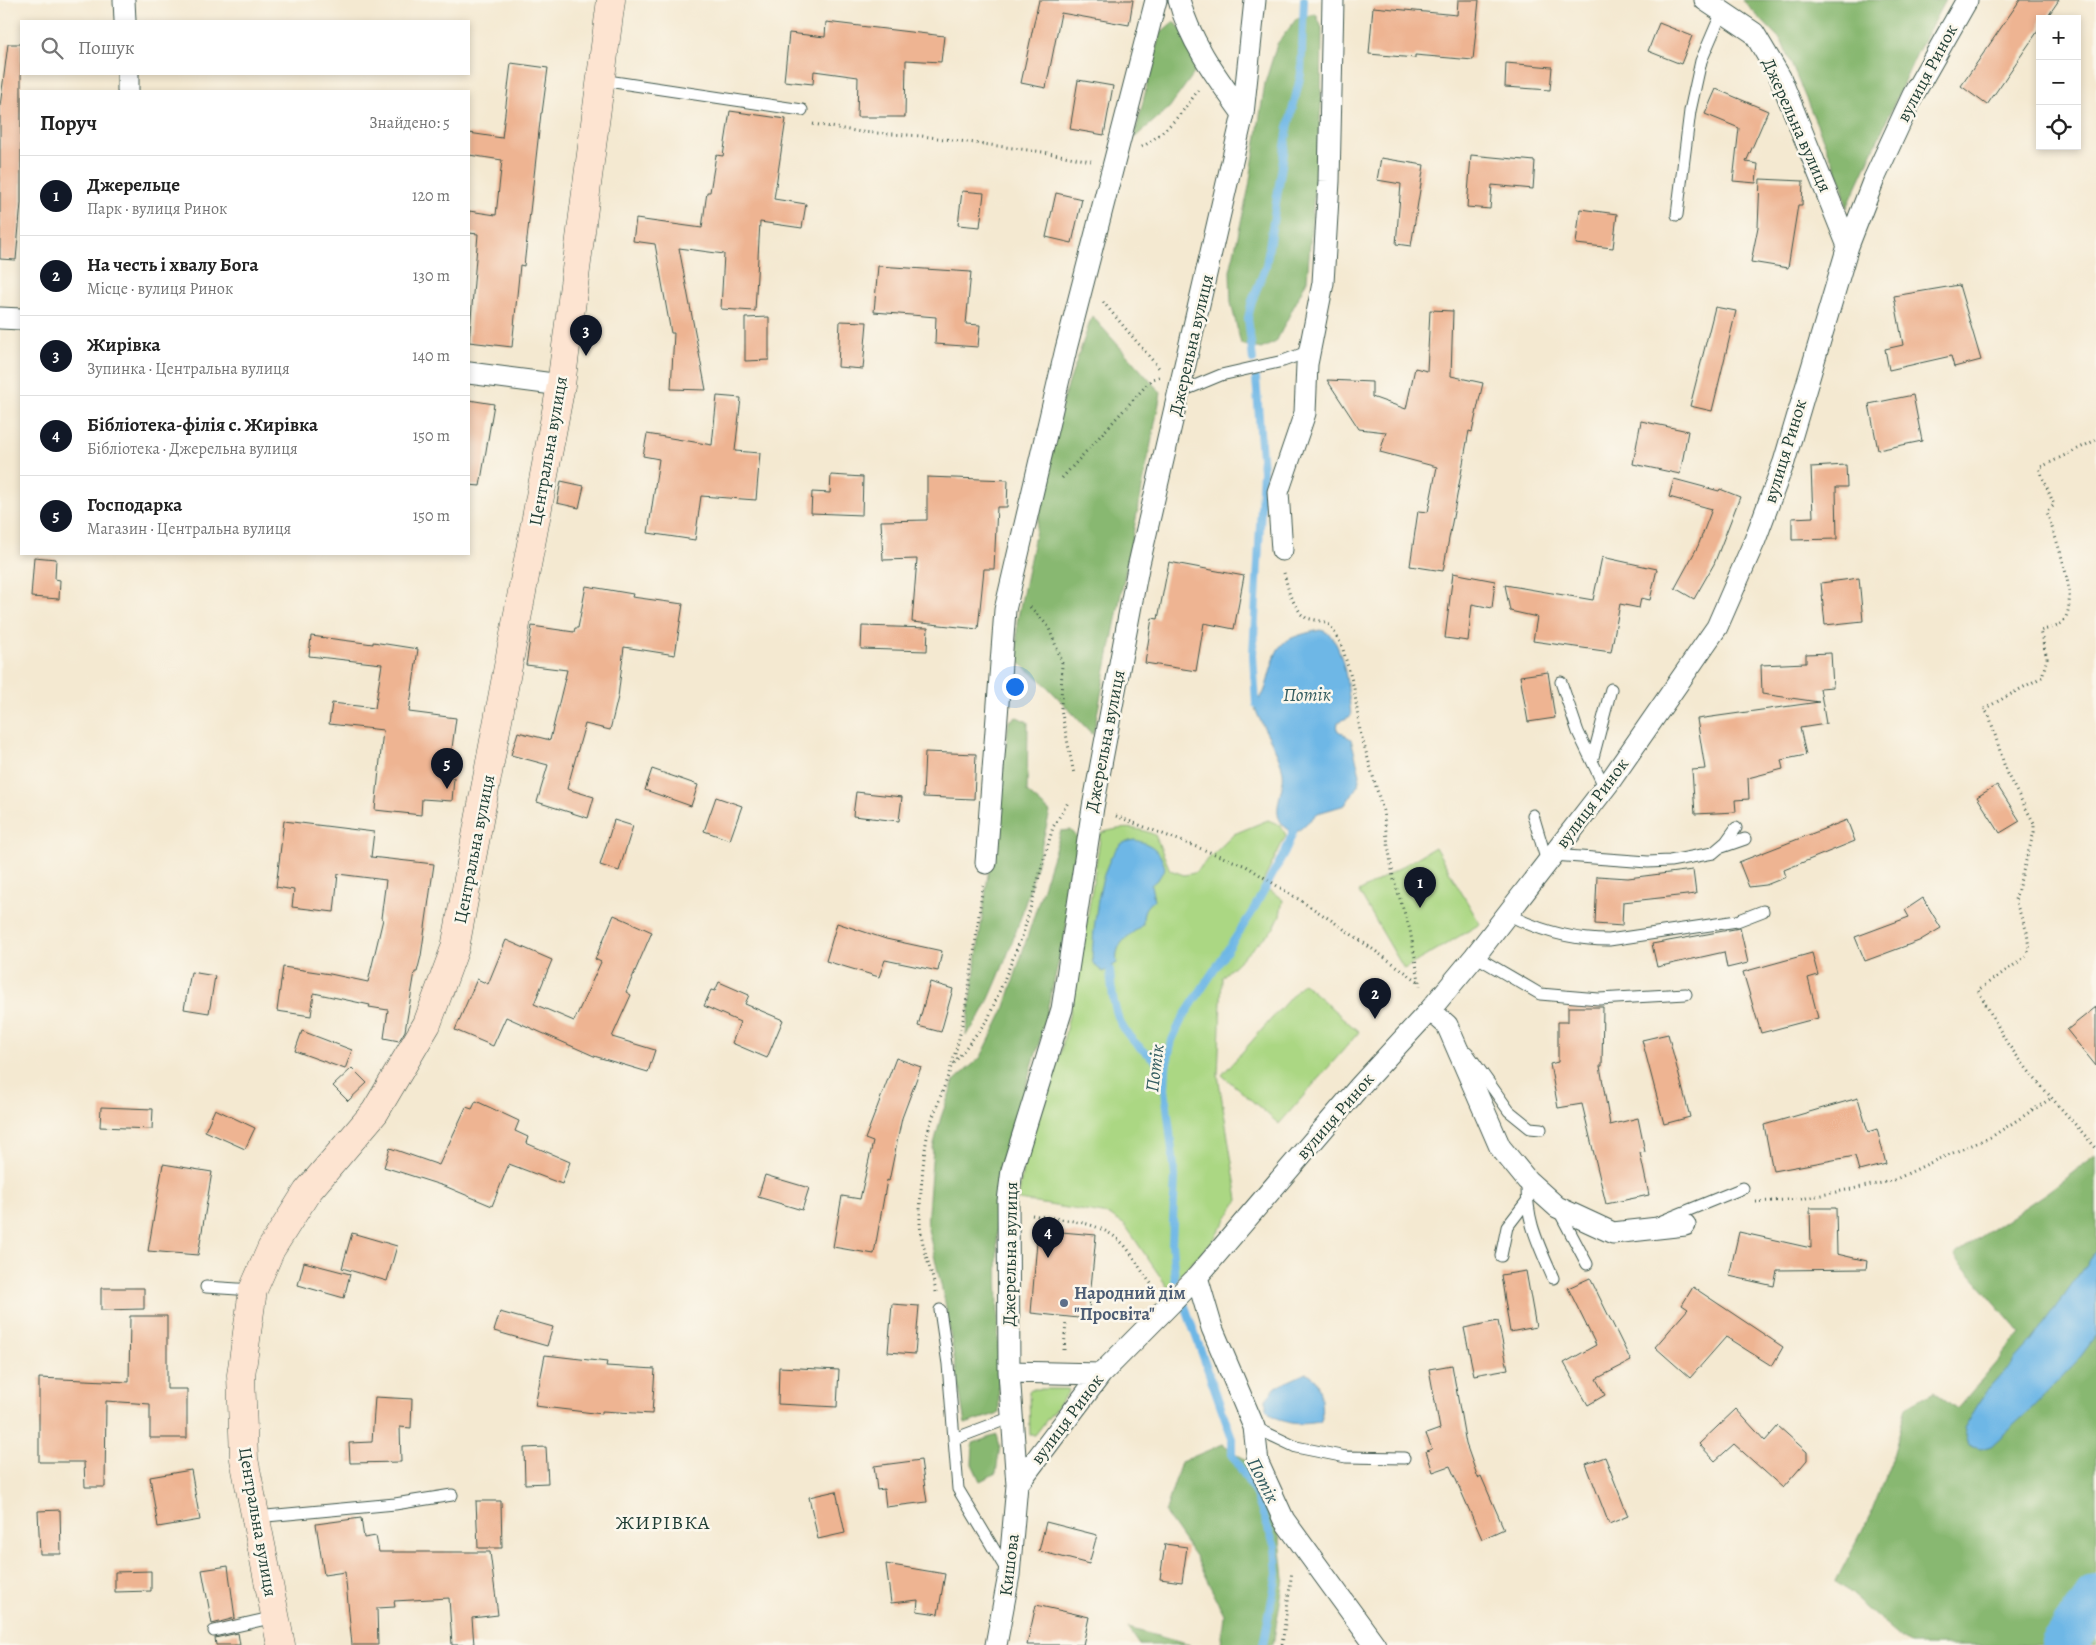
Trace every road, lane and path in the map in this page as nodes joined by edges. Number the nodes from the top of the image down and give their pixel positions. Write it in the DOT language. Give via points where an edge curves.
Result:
graph roads {
  1 [pos="124,0"];
  2 [pos="611,0"];
  3 [pos="1156,0"];
  4 [pos="1179,0"];
  5 [pos="1255,0"];
  6 [pos="1333,0"];
  7 [pos="1705,0"];
  8 [pos="1967,0"];
  9 [pos="1722,12"];
  10 [pos="125,20"];
  11 [pos="1211,69"];
  12 [pos="128,75"];
  13 [pos="601,80"];
  14 [pos="128,90"];
  15 [pos="802,110"];
  16 [pos="1243,114"];
  17 [pos="1113,165"];
  18 [pos="1677,215"];
  19 [pos="1848,246"];
  20 [pos="1084,278"];
  21 [pos="0,318"];
  22 [pos="20,319"];
  23 [pos="1310,352"];
  24 [pos="470,372"];
  25 [pos="561,385"];
  26 [pos="1180,392"];
  27 [pos="2096,440"];
  28 [pos="1059,481"];
  29 [pos="1282,550"];
  30 [pos="1014,572"];
  31 [pos="1561,682"];
  32 [pos="1610,689"];
  33 [pos="1592,761"];
  34 [pos="1076,788"];
  35 [pos="1605,788"];
  36 [pos="1093,804"];
  37 [pos="1534,815"];
  38 [pos="1736,828"];
  39 [pos="1745,839"];
  40 [pos="1718,848"];
  41 [pos="1550,858"];
  42 [pos="986,863"];
  43 [pos="1763,911"];
  44 [pos="1507,914"];
  45 [pos="1475,956"];
  46 [pos="1418,982"];
  47 [pos="1686,994"];
  48 [pos="1430,1010"];
  49 [pos="1447,1025"];
  50 [pos="952,1065"];
  51 [pos="2050,1099"];
  52 [pos="1541,1129"];
  53 [pos="2096,1148"];
  54 [pos="1743,1188"];
  55 [pos="1527,1190"];
  56 [pos="1754,1202"];
  57 [pos="1557,1207"];
  58 [pos="1008,1211"];
  59 [pos="1685,1225"];
  60 [pos="1645,1229"];
  61 [pos="1500,1256"];
  62 [pos="1587,1264"];
  63 [pos="1198,1276"];
  64 [pos="1553,1278"];
  65 [pos="206,1287"];
  66 [pos="253,1290"];
  67 [pos="1170,1303"];
  68 [pos="940,1310"];
  69 [pos="1066,1321"];
  70 [pos="1009,1372"];
  71 [pos="1063,1373"];
  72 [pos="1101,1374"];
  73 [pos="1012,1417"];
  74 [pos="1254,1427"];
  75 [pos="954,1439"];
  76 [pos="1404,1458"];
  77 [pos="1017,1485"];
  78 [pos="452,1496"];
  79 [pos="256,1517"];
  80 [pos="1297,1538"];
  81 [pos="1010,1575"];
  82 [pos="275,1617"];
  83 [pos="214,1631"];
  84 [pos="281,1645"];
  85 [pos="996,1645"];
  86 [pos="1282,1645"];
  87 [pos="1375,1645"];
  1 -- 10 [label="street"];
  2 -- 13 [label="street, Центральна вулиця"];
  3 -- 17 [label="street"];
  4 -- 11 [label="street" via="1183,17"];
  5 -- 16 [label="street, Джерельна вулиця"];
  6 -- 23 [label="street" via="1323,283"];
  7 -- 9 [label="street, Джерельна вулиця"];
  8 -- 19 [label="street, вулиця Ринок" via="1913,95 1874,179"];
  9 -- 18 [label="lane" via="1701,61 1690,111"];
  9 -- 19 [label="street, Джерельна вулиця" via="1754,33 1780,77"];
  11 -- 16 [label="street"];
  11 -- 17 [label="path" via="1186,108 1160,136"];
  12 -- 14 [label="street"];
  13 -- 15 [label="lane"];
  13 -- 25 [label="street, Центральна вулиця"];
  15 -- 17 [label="path" via="806,122 861,132 922,136"];
  16 -- 26 [label="street, Джерельна вулиця"];
  17 -- 20 [label="street"];
  19 -- 35 [label="street, вулиця Ринок" via="1784,462 1717,627"];
  20 -- 28 [label="path" via="1166,374 1152,379"];
  20 -- 30 [label="street"];
  21 -- 22 [label="street"];
  23 -- 26 [label="lane" via="1221,376"];
  23 -- 29 [label="street" via="1305,412 1278,492"];
  24 -- 25 [label="street"];
  25 -- 66 [label="street, Центральна вулиця" via="455,948 427,1024 413,1048 375,1112 307,1192 271,1249"];
  26 -- 36 [label="street, Джерельна вулиця" via="1138,568"];
  27 -- 51 [label="path" via="2039,468 2054,505 2047,512 2068,583 2068,615 2059,625 2040,631 2047,658 2042,677 1984,709 1989,715 2007,774 2034,823 2034,832 2015,900 2029,949 2024,958 1978,990 2007,1043"];
  29 -- 46 [label="path" via="1286,584 1296,606 1306,618 1331,626 1342,646 1354,688 1360,731 1383,811 1393,877 1410,930"];
  30 -- 34 [label="path" via="1028,604 1048,626 1062,661 1061,709"];
  30 -- 42 [label="street" via="1005,610"];
  31 -- 33 [label="lane"];
  32 -- 33 [label="lane"];
  33 -- 35 [label="lane"];
  34 -- 36 [label="path"];
  34 -- 50 [label="path" via="1053,828 1023,934 988,1019"];
  35 -- 41 [label="street, вулиця Ринок"];
  36 -- 46 [label="path" via="1246,866"];
  36 -- 58 [label="street, Джерельна вулиця" via="1062,1010 1012,1170"];
  37 -- 41 [label="lane"];
  38 -- 40 [label="lane"];
  39 -- 40 [label="lane"];
  40 -- 41 [label="lane" via="1714,852 1670,861"];
  41 -- 44 [label="street, вулиця Ринок"];
  42 -- 50 [label="path" via="967,1000"];
  43 -- 44 [label="lane" via="1737,920 1609,940 1553,933"];
  44 -- 45 [label="street, вулиця Ринок"];
  45 -- 47 [label="lane" via="1540,994 1599,999"];
  45 -- 48 [label="street, вулиця Ринок"];
  46 -- 48 [label="path"];
  48 -- 49 [label="street"];
  48 -- 63 [label="street, вулиця Ринок" via="1360,1086"];
  49 -- 52 [label="lane" via="1509,1111 1530,1128"];
  49 -- 55 [label="street" via="1500,1147"];
  50 -- 68 [label="path" via="930,1127 920,1215 921,1243 931,1267"];
  51 -- 53 [label="path"];
  51 -- 56 [label="path" via="1992,1137 1892,1182 1810,1197"];
  54 -- 60 [label="lane"];
  55 -- 57 [label="street"];
  55 -- 61 [label="lane" via="1507,1227"];
  55 -- 64 [label="lane" via="1531,1229"];
  57 -- 60 [label="street" via="1613,1233"];
  57 -- 62 [label="lane"];
  58 -- 67 [label="path" via="1088,1223 1108,1231 1125,1246 1142,1274"];
  58 -- 70 [label="street, Джерельна вулиця"];
  59 -- 60 [label="street"];
  63 -- 67 [label="street, вулиця Ринок"];
  63 -- 74 [label="street" via="1212,1328"];
  65 -- 66 [label="lane"];
  66 -- 79 [label="street, Центральна вулиця" via="241,1375 244,1459"];
  67 -- 72 [label="street, вулиця Ринок"];
  68 -- 75 [label="lane"];
  69 -- 71 [label="path"];
  70 -- 71 [label="street"];
  70 -- 73 [label="street, Джерельна вулиця"];
  71 -- 72 [label="street"];
  72 -- 77 [label="street, вулиця Ринок"];
  73 -- 75 [label="lane"];
  73 -- 77 [label="street, Джерельна вулиця"];
  74 -- 76 [label="lane" via="1296,1447 1346,1458"];
  74 -- 80 [label="street" via="1258,1463 1284,1520"];
  75 -- 81 [label="lane" via="958,1489"];
  77 -- 81 [label="street, Кишова"];
  78 -- 79 [label="lane"];
  79 -- 82 [label="street, Центральна вулиця"];
  80 -- 86 [label="path"];
  80 -- 87 [label="street"];
  81 -- 85 [label="street, Кишова"];
  82 -- 83 [label="lane"];
  82 -- 84 [label="street, Центральна вулиця"];
}
